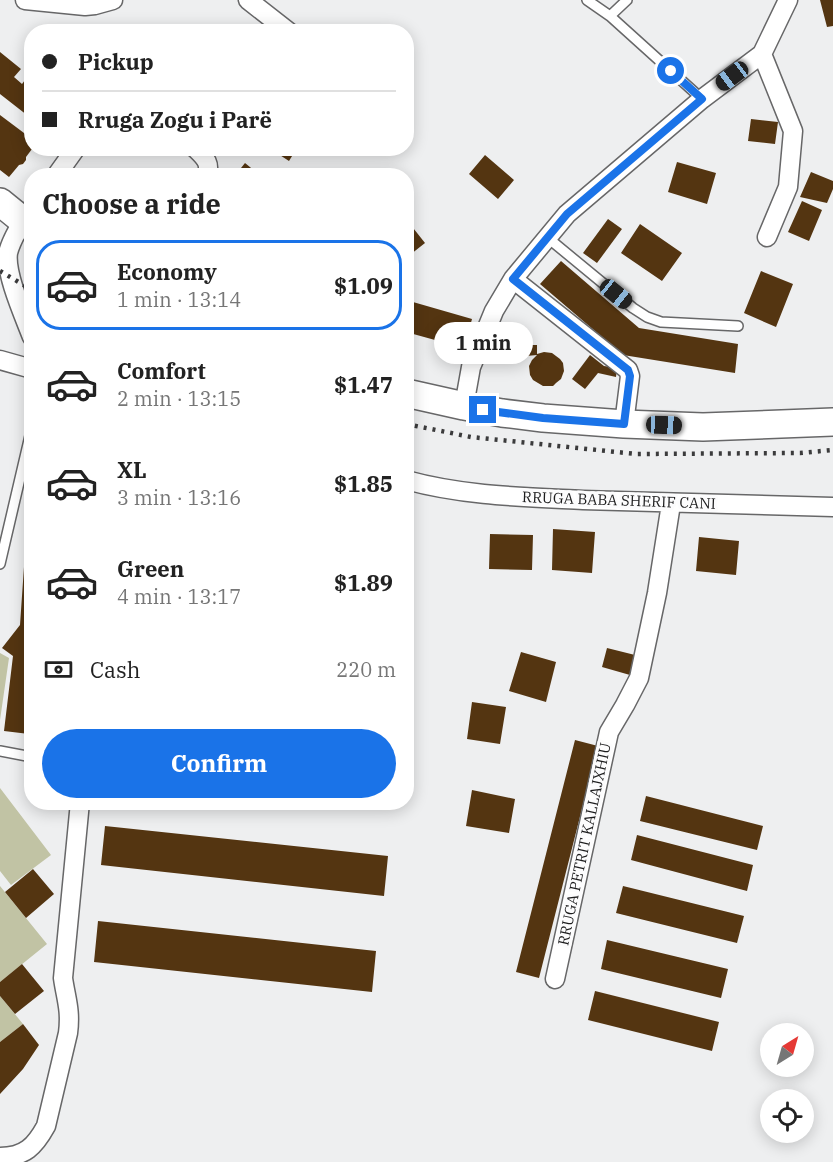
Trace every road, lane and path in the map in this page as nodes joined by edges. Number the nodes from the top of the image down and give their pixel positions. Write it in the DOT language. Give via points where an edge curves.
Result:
graph roads {
  1 [pos="25,0"];
  2 [pos="113,0"];
  3 [pos="248,0"];
  4 [pos="587,0"];
  5 [pos="627,0"];
  6 [pos="788,0"];
  7 [pos="610,15"];
  8 [pos="280,24"];
  9 [pos="762,54"];
  10 [pos="702,99"];
  11 [pos="0,202"];
  12 [pos="24,216"];
  13 [pos="24,225"];
  14 [pos="767,237"];
  15 [pos="548,238"];
  16 [pos="513,279"];
  17 [pos="24,315"];
  18 [pos="738,326"];
  19 [pos="0,360"];
  20 [pos="24,367"];
  21 [pos="414,395"];
  22 [pos="464,406"];
  23 [pos="833,422"];
  24 [pos="624,424"];
  25 [pos="24,461"];
  26 [pos="414,482"];
  27 [pos="671,504"];
  28 [pos="833,507"];
  29 [pos="0,564"];
  30 [pos="0,751"];
  31 [pos="24,756"];
  32 [pos="79,810"];
  33 [pos="555,979"];
  34 [pos="0,1157"];
  1 -- 2 [label="street" via="84,6"];
  3 -- 8 [label="street"];
  4 -- 7 [label="lane"];
  5 -- 7 [label="lane"];
  6 -- 9 [label="street"];
  7 -- 10 [label="lane"];
  9 -- 10 [label="street"];
  9 -- 14 [label="street" via="793,131 788,187"];
  10 -- 15 [label="street" via="567,214"];
  11 -- 12 [label="main road"];
  13 -- 17 [label="street" via="8,253 10,277"];
  15 -- 16 [label="street"];
  15 -- 18 [label="lane" via="647,317 661,322"];
  16 -- 22 [label="street" via="494,311 471,367"];
  16 -- 24 [label="street" via="628,370"];
  19 -- 20 [label="street"];
  21 -- 22 [label="main road"];
  22 -- 24 [label="main road" via="543,418"];
  23 -- 24 [label="main road" via="703,427"];
  25 -- 29 [label="lane"];
  26 -- 27 [label="street, RRUGA BABA SHERIF CANI" via="465,492"];
  27 -- 28 [label="street, RRUGA BABA SHERIF CANI"];
  27 -- 33 [label="street, RRUGA PETRIT KALLAJXHIU" via="639,678 609,732"];
  30 -- 31 [label="lane"];
  32 -- 34 [label="street" via="64,969 70,1018 66,1042 41,1135 25,1152"];
}
